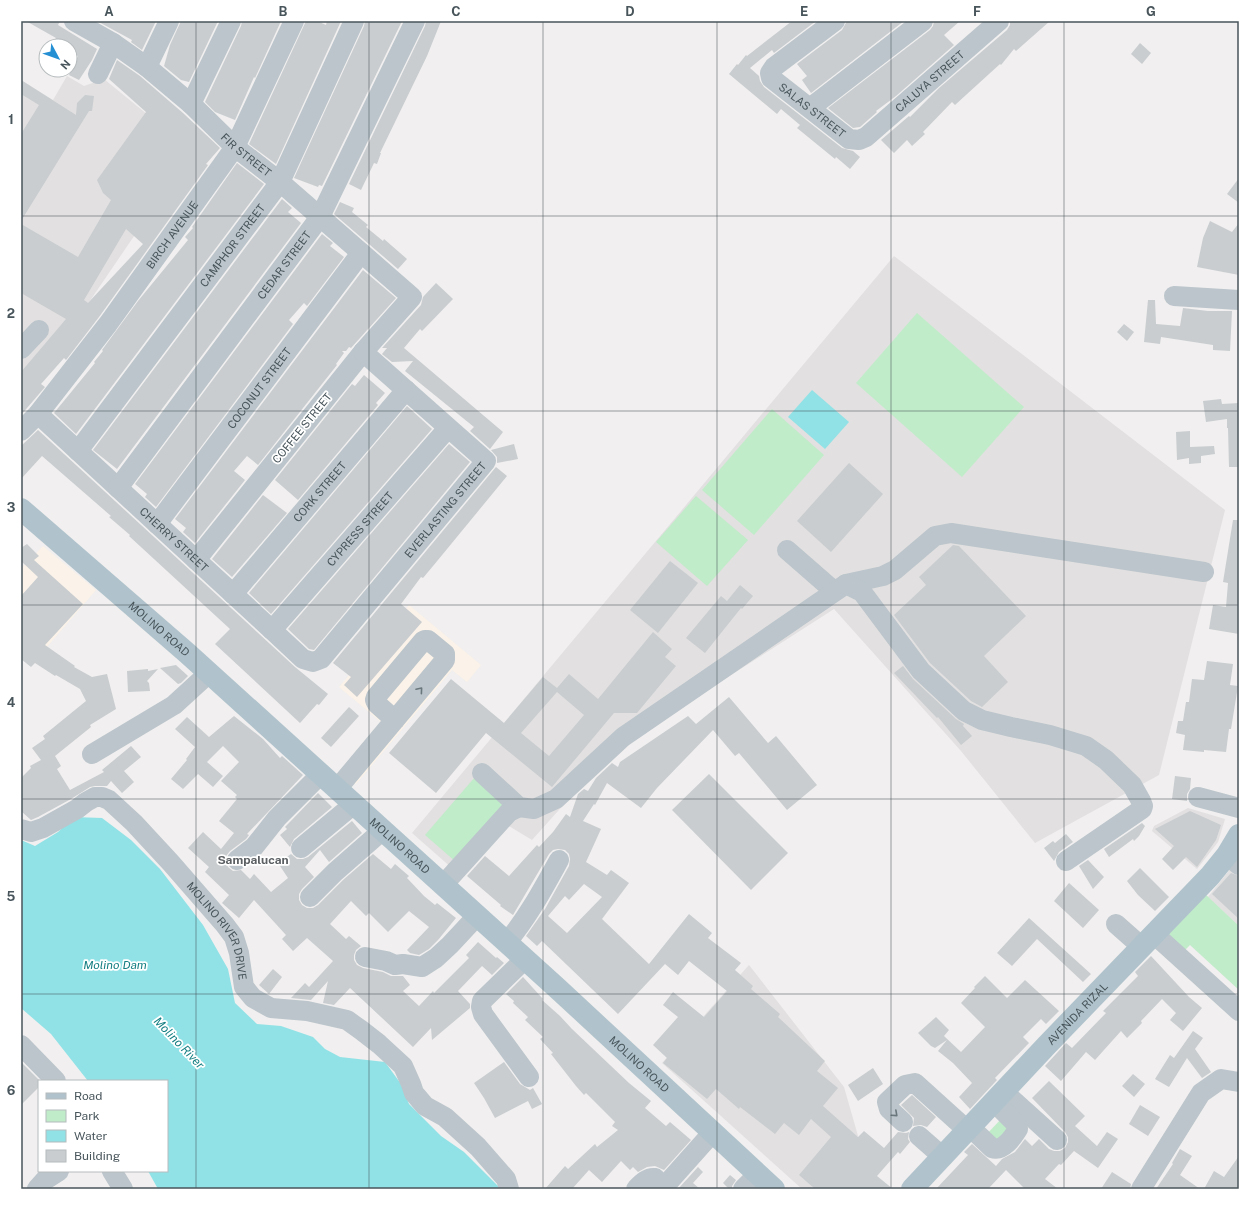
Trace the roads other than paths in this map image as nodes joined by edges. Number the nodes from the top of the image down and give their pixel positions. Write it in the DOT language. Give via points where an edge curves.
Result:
graph roads {
  1 [pos="169,21"];
  2 [pos="230,21"];
  3 [pos="294,21"];
  4 [pos="354,21"];
  5 [pos="415,21"];
  6 [pos="835,21"];
  7 [pos="923,21"];
  8 [pos="999,21"];
  9 [pos="77,22"];
  10 [pos="113,43"];
  11 [pos="147,67"];
  12 [pos="98,74"];
  13 [pos="191,104"];
  14 [pos="810,108"];
  15 [pos="859,140"];
  16 [pos="235,147"];
  17 [pos="280,182"];
  18 [pos="320,217"];
  19 [pos="361,253"];
  20 [pos="1174,296"];
  21 [pos="412,297"];
  22 [pos="1239,300"];
  23 [pos="39,330"];
  24 [pos="21,349"];
  25 [pos="363,352"];
  26 [pos="406,390"];
  27 [pos="38,414"];
  28 [pos="448,428"];
  29 [pos="21,431"];
  30 [pos="78,451"];
  31 [pos="118,488"];
  32 [pos="21,509"];
  33 [pos="157,524"];
  34 [pos="787,550"];
  35 [pos="196,560"];
  36 [pos="1204,572"];
  37 [pos="840,588"];
  38 [pos="233,594"];
  39 [pos="272,630"];
  40 [pos="313,662"];
  41 [pos="209,673"];
  42 [pos="395,720"];
  43 [pos="92,754"];
  44 [pos="482,773"];
  45 [pos="321,774"];
  46 [pos="337,789"];
  47 [pos="1198,797"];
  48 [pos="354,804"];
  49 [pos="519,808"];
  50 [pos="1239,808"];
  51 [pos="21,829"];
  52 [pos="383,830"];
  53 [pos="1239,836"];
  54 [pos="301,848"];
  55 [pos="237,860"];
  56 [pos="559,860"];
  57 [pos="1233,860"];
  58 [pos="1066,861"];
  59 [pos="443,885"];
  60 [pos="310,897"];
  61 [pos="477,916"];
  62 [pos="1116,924"];
  63 [pos="1148,940"];
  64 [pos="506,942"];
  65 [pos="365,957"];
  66 [pos="525,959"];
  67 [pos="1239,1011"];
  68 [pos="21,1045"];
  69 [pos="529,1077"];
  70 [pos="55,1080"];
  71 [pos="1230,1080"];
  72 [pos="999,1097"];
  73 [pos="903,1122"];
  74 [pos="969,1128"];
  75 [pos="712,1132"];
  76 [pos="919,1136"];
  77 [pos="1057,1140"];
  78 [pos="943,1157"];
  79 [pos="57,1172"];
  80 [pos="113,1172"];
  81 [pos="751,1182"];
  82 [pos="664,1188"];
  83 [pos="37,1189"];
  84 [pos="123,1189"];
  85 [pos="509,1189"];
  86 [pos="636,1189"];
  87 [pos="774,1189"];
  88 [pos="912,1189"];
  89 [pos="1141,1189"];
  1 -- 11 [label="street"];
  2 -- 13 [label="street"];
  3 -- 16 [label="street, BIRCH AVENUE"];
  4 -- 17 [label="street, CAMPHOR STREET"];
  5 -- 18 [label="street, CEDAR STREET"];
  6 -- 14 [label="street, SALAS STREET" via="774,67 770,73 773,80"];
  7 -- 14 [label="street"];
  8 -- 15 [label="street, CALUYA STREET" via="866,137"];
  9 -- 10 [label="street, FIR STREET"];
  10 -- 11 [label="street, FIR STREET"];
  10 -- 12 [label="street"];
  11 -- 13 [label="street, FIR STREET"];
  13 -- 16 [label="street, FIR STREET"];
  14 -- 15 [label="street, SALAS STREET" via="849,139"];
  16 -- 17 [label="street, FIR STREET"];
  16 -- 27 [label="street, BIRCH AVENUE" via="108,324"];
  17 -- 18 [label="street, FIR STREET"];
  17 -- 30 [label="street, CAMPHOR STREET"];
  18 -- 19 [label="street, FIR STREET"];
  18 -- 31 [label="street, CEDAR STREET"];
  19 -- 21 [label="street, FIR STREET"];
  19 -- 33 [label="street, COCONUT STREET"];
  20 -- 22 [label="street"];
  21 -- 25 [label="street, COFFEE STREET"];
  23 -- 24 [label="street"];
  25 -- 26 [label="street, EVERLASTING STREET"];
  25 -- 35 [label="street, COFFEE STREET"];
  26 -- 28 [label="street, EVERLASTING STREET"];
  26 -- 38 [label="street, CORK STREET"];
  27 -- 29 [label="street, BIRCH AVENUE"];
  27 -- 30 [label="street, CHERRY STREET"];
  28 -- 39 [label="street, CYPRESS STREET"];
  28 -- 40 [label="street, EVERLASTING STREET" via="486,461 321,659"];
  30 -- 31 [label="street, CHERRY STREET"];
  31 -- 33 [label="street, CHERRY STREET"];
  32 -- 41 [label="main road, MOLINO ROAD"];
  33 -- 35 [label="street, CHERRY STREET"];
  34 -- 37 [label="street"];
  35 -- 38 [label="street, CHERRY STREET"];
  36 -- 37 [label="street" via="951,533 935,536 896,570"];
  37 -- 49 [label="street" via="623,736 556,799 534,809"];
  37 -- 58 [label="street" via="862,592 921,671 964,711 982,720 1086,746 1106,760 1132,785 1141,801 1142,809"];
  38 -- 39 [label="street, CHERRY STREET"];
  39 -- 40 [label="street, CHERRY STREET" via="304,659"];
  41 -- 43 [label="street" via="174,705"];
  41 -- 45 [label="main road, MOLINO ROAD"];
  42 -- 46 [label="street"];
  44 -- 49 [label="street"];
  45 -- 46 [label="main road, MOLINO ROAD"];
  45 -- 55 [label="street" via="277,818 254,848"];
  46 -- 48 [label="main road, MOLINO ROAD"];
  47 -- 50 [label="street"];
  48 -- 52 [label="main road, MOLINO ROAD"];
  48 -- 54 [label="street"];
  49 -- 59 [label="street" via="509,812"];
  51 -- 85 [label="street, MOLINO RIVER DRIVE" via="31,832 43,828 95,797 109,800 171,863 234,937 244,987 253,998 271,1008 307,1011 347,1020 361,1030 402,1066 414,1093 425,1106 445,1117 478,1147 506,1179"];
  52 -- 59 [label="main road, MOLINO ROAD"];
  52 -- 60 [label="street"];
  53 -- 57 [label="main road, AVENIDA RIZAL"];
  56 -- 64 [label="street" via="521,925"];
  57 -- 63 [label="main road, AVENIDA RIZAL" via="1210,876"];
  59 -- 61 [label="main road, MOLINO ROAD"];
  61 -- 64 [label="main road, MOLINO ROAD"];
  61 -- 65 [label="street" via="450,945 426,965 395,965"];
  62 -- 63 [label="street"];
  63 -- 67 [label="street"];
  63 -- 72 [label="main road, AVENIDA RIZAL"];
  64 -- 66 [label="main road, MOLINO ROAD"];
  66 -- 69 [label="street" via="482,1001 481,1007 483,1014"];
  66 -- 75 [label="main road, MOLINO ROAD"];
  68 -- 70 [label="street"];
  71 -- 89 [label="street" via="1201,1093"];
  72 -- 74 [label="main road, AVENIDA RIZAL"];
  72 -- 74 [label="street" via="1018,1129 1001,1148 992,1148"];
  72 -- 77 [label="street"];
  74 -- 73 [label="street, one-way" via="915,1083 905,1086 887,1102 889,1109"];
  74 -- 78 [label="main road, AVENIDA RIZAL"];
  75 -- 81 [label="main road, MOLINO ROAD"];
  75 -- 82 [label="street"];
  76 -- 78 [label="street"];
  78 -- 88 [label="main road, AVENIDA RIZAL"];
  79 -- 83 [label="street"];
  80 -- 84 [label="street"];
  81 -- 87 [label="main road, MOLINO ROAD"];
  82 -- 86 [label="street" via="652,1178"];
}
